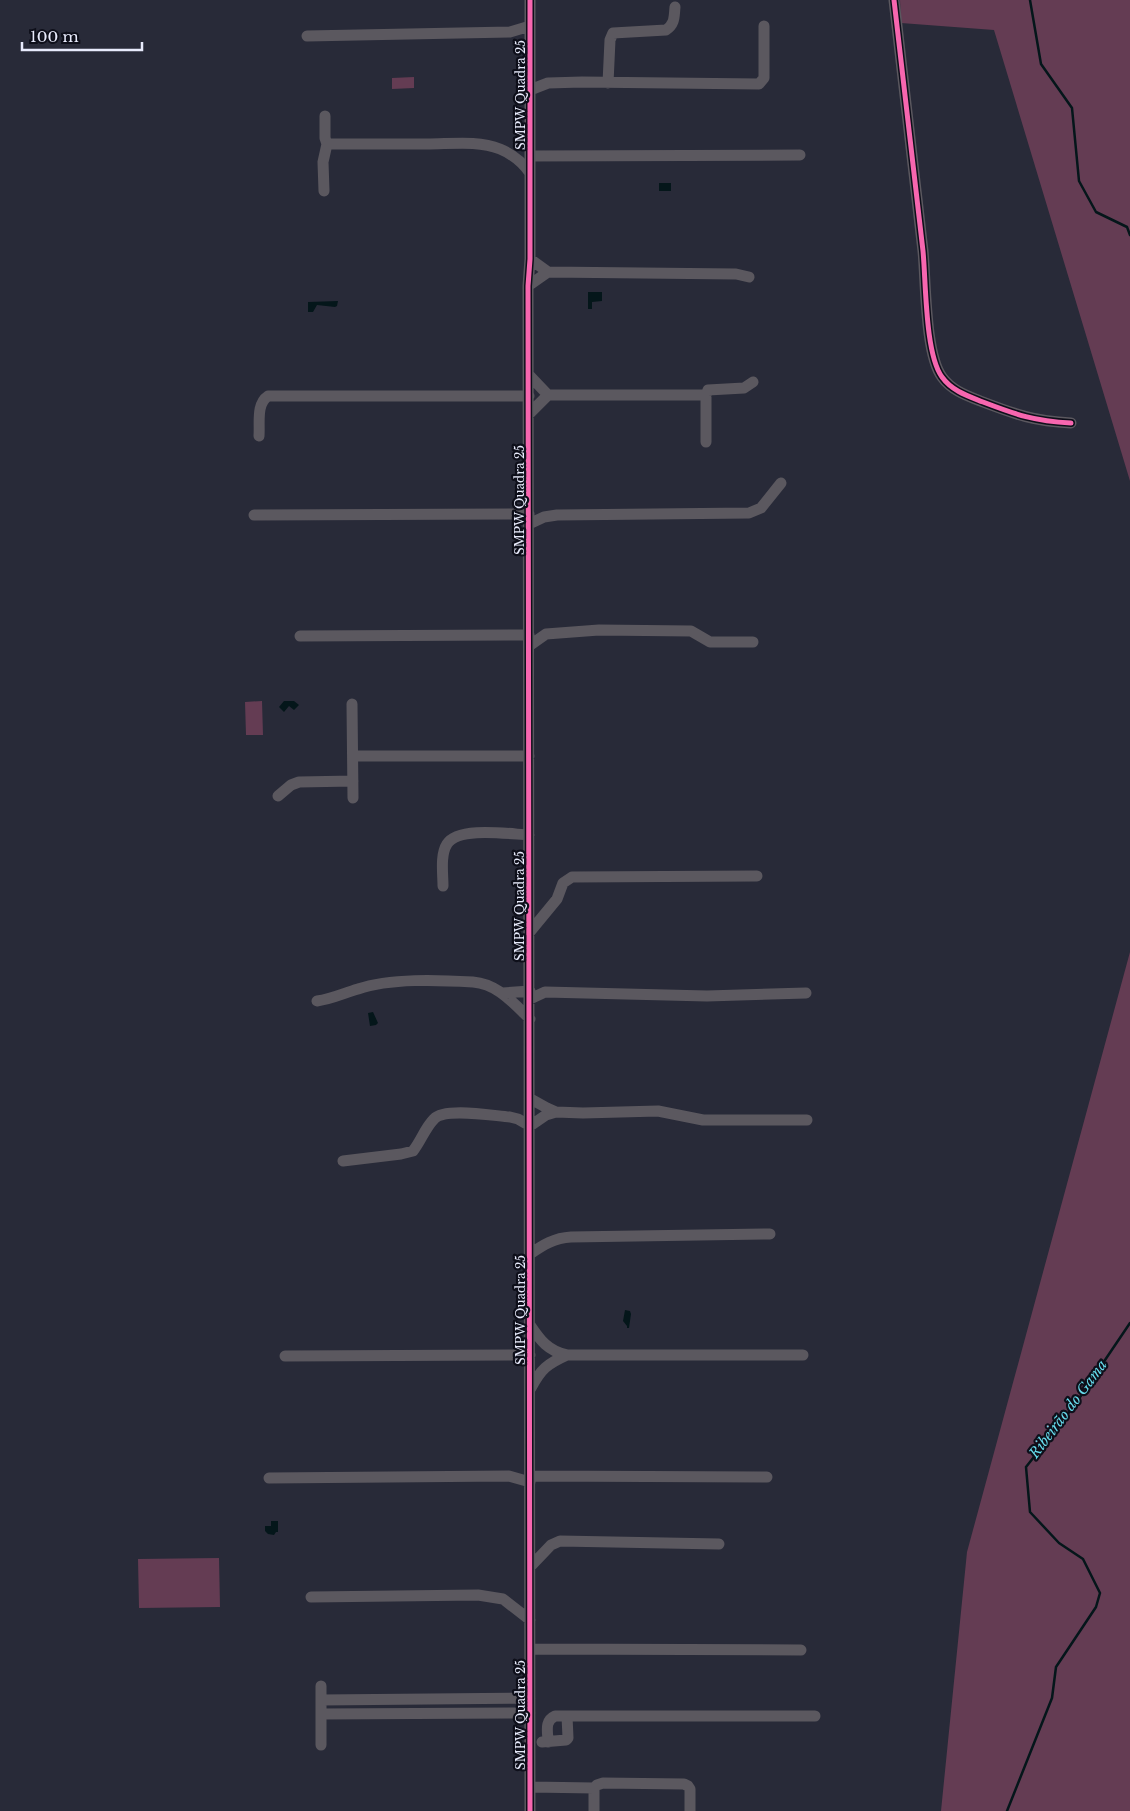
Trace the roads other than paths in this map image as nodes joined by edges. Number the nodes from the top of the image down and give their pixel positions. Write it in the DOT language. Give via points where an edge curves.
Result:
graph roads {
  1 [pos="530,0"];
  2 [pos="894,0"];
  3 [pos="675,7"];
  4 [pos="764,26"];
  5 [pos="530,32"];
  6 [pos="307,36"];
  7 [pos="530,74"];
  8 [pos="608,83"];
  9 [pos="548,84"];
  10 [pos="530,90"];
  11 [pos="325,116"];
  12 [pos="327,144"];
  13 [pos="800,155"];
  14 [pos="530,156"];
  15 [pos="530,173"];
  16 [pos="324,191"];
  17 [pos="530,259"];
  18 [pos="548,272"];
  19 [pos="749,277"];
  20 [pos="528,286"];
  21 [pos="529,375"];
  22 [pos="753,382"];
  23 [pos="706,394"];
  24 [pos="548,395"];
  25 [pos="529,396"];
  26 [pos="529,414"];
  27 [pos="1071,423"];
  28 [pos="260,436"];
  29 [pos="706,442"];
  30 [pos="781,483"];
  31 [pos="254,515"];
  32 [pos="529,519"];
  33 [pos="546,634"];
  34 [pos="529,635"];
  35 [pos="300,636"];
  36 [pos="754,642"];
  37 [pos="352,704"];
  38 [pos="353,756"];
  39 [pos="529,756"];
  40 [pos="353,781"];
  41 [pos="278,796"];
  42 [pos="353,798"];
  43 [pos="529,834"];
  44 [pos="757,876"];
  45 [pos="443,886"];
  46 [pos="529,932"];
  47 [pos="530,992"];
  48 [pos="806,993"];
  49 [pos="503,994"];
  50 [pos="317,1001"];
  51 [pos="530,1020"];
  52 [pos="529,1098"];
  53 [pos="556,1112"];
  54 [pos="807,1120"];
  55 [pos="530,1126"];
  56 [pos="343,1161"];
  57 [pos="770,1234"];
  58 [pos="530,1254"];
  59 [pos="530,1325"];
  60 [pos="530,1355"];
  61 [pos="567,1355"];
  62 [pos="804,1355"];
  63 [pos="285,1356"];
  64 [pos="530,1391"];
  65 [pos="530,1475"];
  66 [pos="767,1476"];
  67 [pos="269,1478"];
  68 [pos="719,1544"];
  69 [pos="530,1567"];
  70 [pos="311,1597"];
  71 [pos="530,1620"];
  72 [pos="530,1650"];
  73 [pos="801,1650"];
  74 [pos="321,1686"];
  75 [pos="530,1698"];
  76 [pos="404,1699"];
  77 [pos="491,1699"];
  78 [pos="321,1700"];
  79 [pos="404,1713"];
  80 [pos="491,1713"];
  81 [pos="530,1713"];
  82 [pos="321,1714"];
  83 [pos="568,1716"];
  84 [pos="815,1716"];
  85 [pos="548,1742"];
  86 [pos="530,1743"];
  87 [pos="321,1745"];
  88 [pos="531,1787"];
  89 [pos="594,1788"];
  90 [pos="530,1811"];
  91 [pos="594,1811"];
  92 [pos="690,1811"];
  1 -- 5 [label="street, SMPW Quadra 25"];
  2 -- 27 [label="street" via="931,351 938,372 959,392 1011,414 1040,421"];
  3 -- 8 [label="street" via="674,22 666,30 613,33"];
  4 -- 8 [label="street" via="764,78 759,84"];
  5 -- 6 [label="street"];
  5 -- 7 [label="street, SMPW Quadra 25"];
  7 -- 9 [label="street"];
  7 -- 10 [label="street, SMPW Quadra 25"];
  8 -- 9 [label="street"];
  9 -- 10 [label="street"];
  10 -- 14 [label="street, SMPW Quadra 25"];
  11 -- 12 [label="street"];
  12 -- 15 [label="street" via="490,146 524,164"];
  12 -- 16 [label="street" via="323,162"];
  13 -- 14 [label="street"];
  14 -- 15 [label="street, SMPW Quadra 25"];
  15 -- 17 [label="street, SMPW Quadra 25"];
  17 -- 18 [label="street"];
  17 -- 20 [label="street, SMPW Quadra 25"];
  18 -- 19 [label="street" via="736,274"];
  18 -- 20 [label="street"];
  20 -- 21 [label="street, SMPW Quadra 25"];
  21 -- 24 [label="street"];
  21 -- 25 [label="street, SMPW Quadra 25"];
  22 -- 23 [label="street" via="744,388 711,389"];
  23 -- 24 [label="street"];
  23 -- 29 [label="street"];
  24 -- 26 [label="street"];
  25 -- 26 [label="street, SMPW Quadra 25"];
  25 -- 28 [label="street" via="268,396 260,406"];
  26 -- 32 [label="street, SMPW Quadra 25"];
  30 -- 32 [label="street" via="761,508 749,513 557,515"];
  31 -- 32 [label="street"];
  32 -- 34 [label="street, SMPW Quadra 25"];
  33 -- 34 [label="street"];
  33 -- 34 [label="street"];
  33 -- 36 [label="street" via="599,630 691,631 710,642"];
  34 -- 35 [label="street"];
  34 -- 39 [label="street, SMPW Quadra 25"];
  37 -- 38 [label="street"];
  38 -- 39 [label="street"];
  38 -- 40 [label="street"];
  39 -- 43 [label="street, SMPW Quadra 25"];
  40 -- 41 [label="street" via="295,783"];
  40 -- 42 [label="street"];
  43 -- 45 [label="street" via="465,833 452,839 444,850"];
  43 -- 46 [label="street, SMPW Quadra 25"];
  44 -- 46 [label="street" via="572,877 563,883 556,899"];
  46 -- 47 [label="street, SMPW Quadra 25"];
  47 -- 48 [label="street" via="707,996"];
  47 -- 49 [label="street"];
  47 -- 51 [label="street, SMPW Quadra 25"];
  49 -- 50 [label="street" via="481,982 399,982 357,989"];
  49 -- 51 [label="street"];
  51 -- 52 [label="street, SMPW Quadra 25"];
  52 -- 53 [label="street"];
  52 -- 55 [label="street, SMPW Quadra 25"];
  53 -- 54 [label="street" via="658,1111 703,1120"];
  53 -- 55 [label="street"];
  55 -- 56 [label="street" via="518,1119 442,1114 433,1120 413,1151"];
  55 -- 58 [label="street, SMPW Quadra 25"];
  57 -- 58 [label="street" via="564,1237 549,1241"];
  58 -- 59 [label="street, SMPW Quadra 25"];
  59 -- 60 [label="street, SMPW Quadra 25"];
  59 -- 61 [label="street" via="545,1345"];
  60 -- 63 [label="street"];
  60 -- 64 [label="street, SMPW Quadra 25"];
  61 -- 62 [label="street"];
  61 -- 64 [label="street" via="546,1366"];
  64 -- 65 [label="street, SMPW Quadra 25"];
  65 -- 66 [label="street"];
  65 -- 67 [label="street"];
  65 -- 69 [label="street, SMPW Quadra 25"];
  68 -- 69 [label="street" via="560,1541 546,1549"];
  69 -- 71 [label="street, SMPW Quadra 25"];
  70 -- 71 [label="street" via="478,1595 503,1600"];
  71 -- 72 [label="street, SMPW Quadra 25"];
  72 -- 73 [label="street"];
  72 -- 75 [label="street, SMPW Quadra 25"];
  74 -- 78 [label="street"];
  75 -- 77 [label="street"];
  75 -- 81 [label="street, SMPW Quadra 25"];
  76 -- 77 [label="street"];
  76 -- 78 [label="street"];
  76 -- 79 [label="street"];
  77 -- 80 [label="street"];
  78 -- 82 [label="street"];
  79 -- 80 [label="street"];
  79 -- 82 [label="street"];
  80 -- 81 [label="street"];
  81 -- 86 [label="street, SMPW Quadra 25"];
  82 -- 87 [label="street"];
  83 -- 84 [label="street"];
  83 -- 85 [label="street" via="550,1718"];
  83 -- 85 [label="street" via="567,1739"];
  85 -- 86 [label="street"];
  86 -- 88 [label="street, SMPW Quadra 25"];
  88 -- 89 [label="street"];
  88 -- 90 [label="street, SMPW Quadra 25"];
  89 -- 91 [label="street"];
  89 -- 92 [label="street" via="603,1783 684,1784 690,1789"];
}
